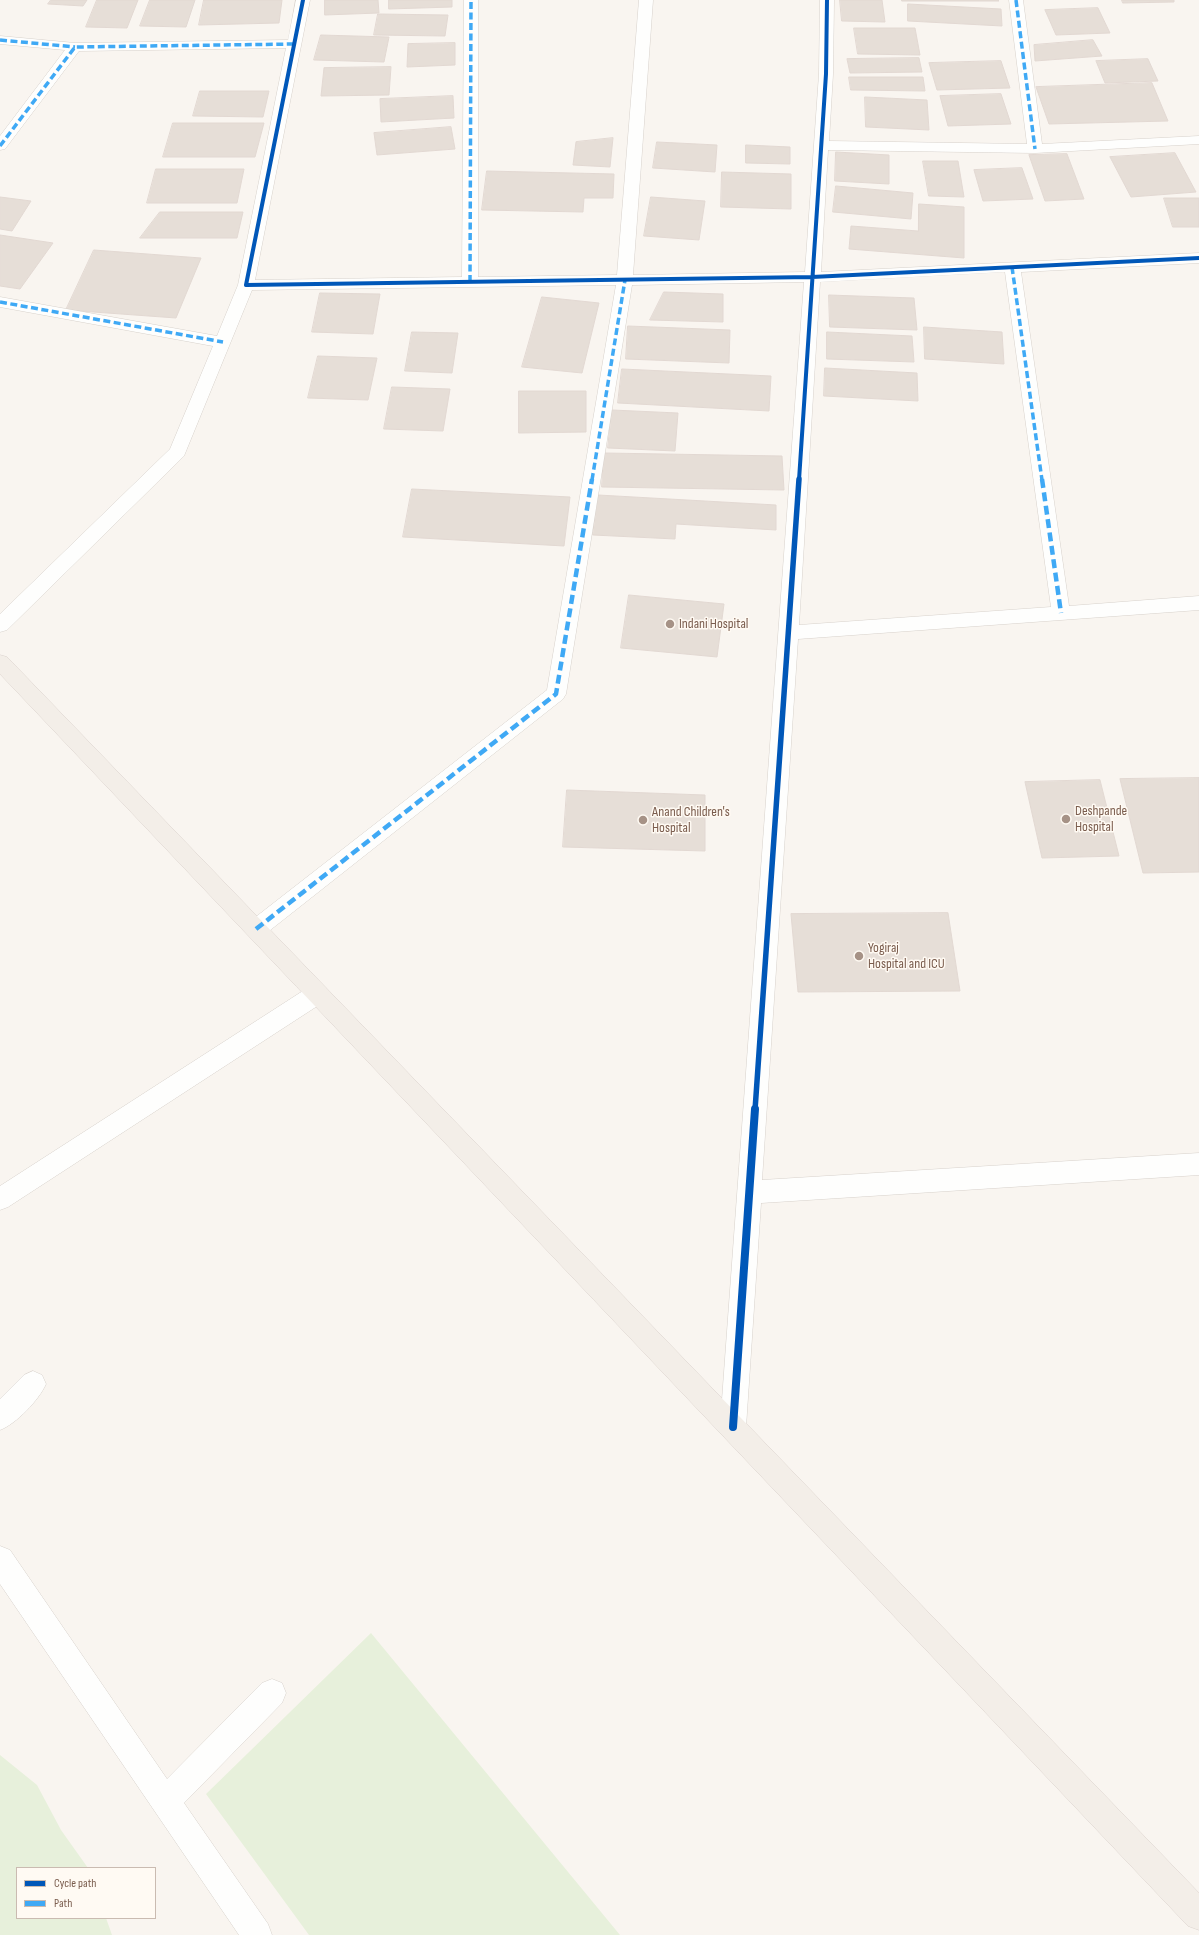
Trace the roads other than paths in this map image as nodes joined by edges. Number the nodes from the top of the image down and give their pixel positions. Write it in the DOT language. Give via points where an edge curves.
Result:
graph roads {
  1 [pos="303,0"];
  2 [pos="471,0"];
  3 [pos="646,0"];
  4 [pos="827,0"];
  5 [pos="1016,0"];
  6 [pos="0,40"];
  7 [pos="294,44"];
  8 [pos="75,47"];
  9 [pos="1199,140"];
  10 [pos="821,145"];
  11 [pos="0,146"];
  12 [pos="1035,149"];
  13 [pos="1199,258"];
  14 [pos="1012,267"];
  15 [pos="812,277"];
  16 [pos="625,280"];
  17 [pos="470,282"];
  18 [pos="246,286"];
  19 [pos="0,302"];
  20 [pos="224,342"];
  21 [pos="1199,603"];
  22 [pos="1061,613"];
  23 [pos="0,625"];
  24 [pos="789,633"];
  25 [pos="0,662"];
  26 [pos="256,929"];
  27 [pos="317,994"];
  28 [pos="1199,1164"];
  29 [pos="750,1192"];
  30 [pos="0,1199"];
  31 [pos="33,1384"];
  32 [pos="0,1417"];
  33 [pos="733,1427"];
  34 [pos="0,1560"];
  35 [pos="272,1693"];
  36 [pos="166,1801"];
  37 [pos="1199,1915"];
  38 [pos="257,1935"];
  1 -- 7 [label="street"];
  2 -- 17 [label="street"];
  3 -- 16 [label="street"];
  4 -- 10 [label="street" via="826,74"];
  5 -- 12 [label="street"];
  6 -- 8 [label="street"];
  7 -- 8 [label="street"];
  7 -- 18 [label="street"];
  8 -- 11 [label="street"];
  9 -- 12 [label="street"];
  10 -- 12 [label="street"];
  10 -- 15 [label="street"];
  13 -- 14 [label="street"];
  14 -- 15 [label="street"];
  14 -- 22 [label="street"];
  15 -- 16 [label="street"];
  15 -- 24 [label="street"];
  16 -- 17 [label="street"];
  16 -- 26 [label="street" via="556,694"];
  17 -- 18 [label="street"];
  18 -- 20 [label="street"];
  19 -- 20 [label="street"];
  20 -- 23 [label="street" via="178,452"];
  21 -- 22 [label="street"];
  22 -- 24 [label="street"];
  24 -- 29 [label="street"];
  25 -- 26 [label="main road"];
  26 -- 27 [label="main road"];
  27 -- 30 [label="street"];
  27 -- 33 [label="main road"];
  28 -- 29 [label="street"];
  29 -- 33 [label="street"];
  31 -- 32 [label="street"];
  33 -- 37 [label="main road"];
  34 -- 36 [label="street"];
  35 -- 36 [label="street"];
  36 -- 38 [label="street"];
}
